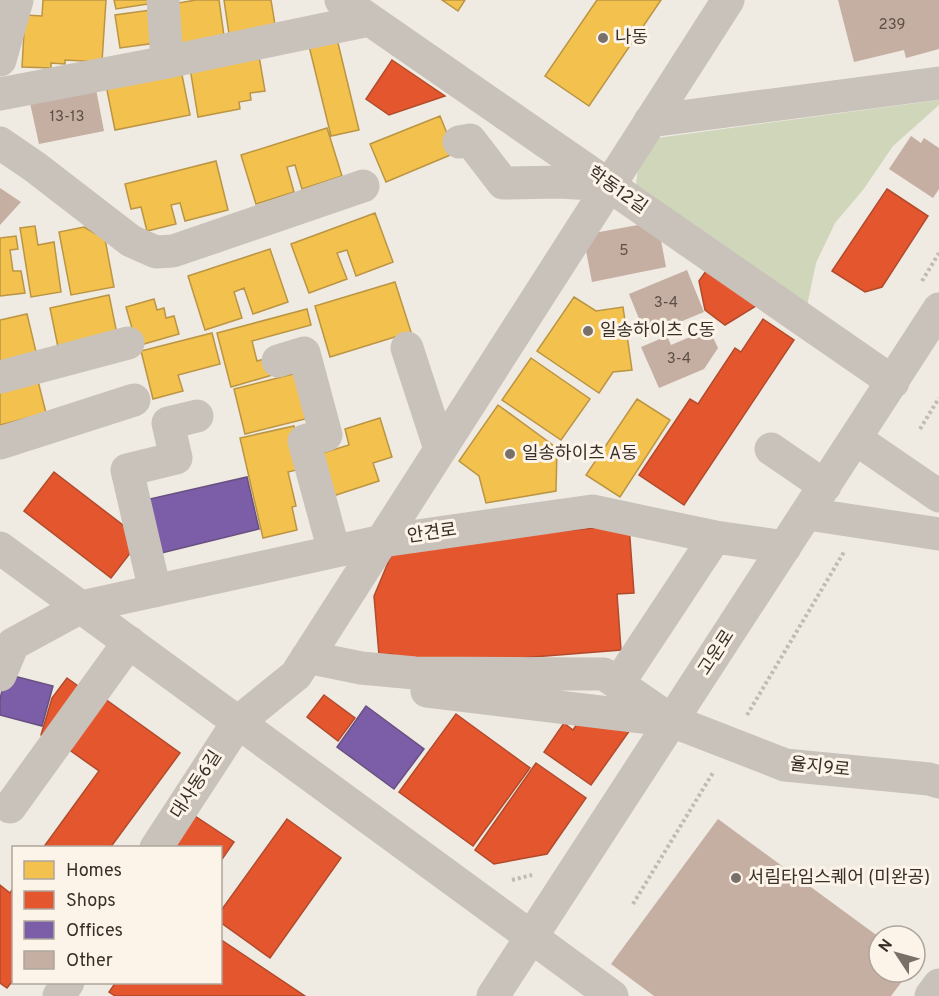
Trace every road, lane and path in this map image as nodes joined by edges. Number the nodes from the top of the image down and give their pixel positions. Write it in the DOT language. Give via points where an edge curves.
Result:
graph roads {
  1 [pos="17,0"];
  2 [pos="163,0"];
  3 [pos="341,0"];
  4 [pos="728,0"];
  5 [pos="369,20"];
  6 [pos="0,60"];
  7 [pos="167,62"];
  8 [pos="939,83"];
  9 [pos="0,94"];
  10 [pos="650,121"];
  11 [pos="459,142"];
  12 [pos="0,143"];
  13 [pos="609,185"];
  14 [pos="363,186"];
  15 [pos="939,309"];
  16 [pos="128,343"];
  17 [pos="406,348"];
  18 [pos="278,361"];
  19 [pos="0,376"];
  20 [pos="893,382"];
  21 [pos="939,398"];
  22 [pos="134,400"];
  23 [pos="196,416"];
  24 [pos="920,429"];
  25 [pos="856,439"];
  26 [pos="0,443"];
  27 [pos="440,449"];
  28 [pos="771,449"];
  29 [pos="825,486"];
  30 [pos="939,496"];
  31 [pos="808,514"];
  32 [pos="939,534"];
  33 [pos="715,537"];
  34 [pos="382,541"];
  35 [pos="786,547"];
  36 [pos="0,548"];
  37 [pos="845,549"];
  38 [pos="334,551"];
  39 [pos="155,591"];
  40 [pos="81,607"];
  41 [pos="7,640"];
  42 [pos="129,642"];
  43 [pos="301,666"];
  44 [pos="0,675"];
  45 [pos="618,684"];
  46 [pos="745,719"];
  47 [pos="672,721"];
  48 [pos="238,722"];
  49 [pos="715,769"];
  50 [pos="939,782"];
  51 [pos="10,807"];
  52 [pos="157,846"];
  53 [pos="633,904"];
  54 [pos="532,937"];
  55 [pos="939,985"];
  56 [pos="493,996"];
  57 [pos="612,996"];
  58 [pos="931,996"];
  1 -- 6 [label="street"];
  2 -- 7 [label="street"];
  3 -- 5 [label="street, 학동12길"];
  4 -- 10 [label="street, 대사동6길"];
  5 -- 7 [label="street"];
  5 -- 13 [label="street, 학동12길"];
  7 -- 9 [label="street"];
  8 -- 10 [label="street"];
  10 -- 13 [label="street, 대사동6길"];
  11 -- 13 [label="street" via="470,140 503,183"];
  12 -- 14 [label="street" via="131,241 156,252 173,251"];
  13 -- 20 [label="street, 학동12길"];
  13 -- 27 [label="street, 대사동6길"];
  15 -- 20 [label="street, 고운로"];
  16 -- 19 [label="street"];
  17 -- 27 [label="street"];
  18 -- 38 [label="street" via="304,354 326,435 304,441"];
  20 -- 25 [label="street, 고운로"];
  21 -- 24 [label="path"];
  22 -- 26 [label="street"];
  23 -- 39 [label="street" via="168,423 176,458 127,470"];
  25 -- 29 [label="street, 고운로"];
  25 -- 30 [label="street"];
  27 -- 34 [label="street, 대사동6길"];
  28 -- 29 [label="street"];
  29 -- 31 [label="street, 고운로"];
  31 -- 32 [label="street"];
  31 -- 35 [label="street, 고운로"];
  33 -- 34 [label="street, 안견로" via="592,511"];
  33 -- 35 [label="street, 안견로"];
  33 -- 45 [label="street"];
  34 -- 38 [label="street, 안견로"];
  34 -- 43 [label="street, 대사동6길"];
  35 -- 47 [label="street, 고운로"];
  36 -- 40 [label="street"];
  37 -- 46 [label="path"];
  38 -- 39 [label="street, 안견로"];
  39 -- 40 [label="street, 안견로"];
  40 -- 41 [label="street, 안견로"];
  40 -- 42 [label="street"];
  41 -- 44 [label="street"];
  42 -- 48 [label="street"];
  42 -- 51 [label="street"];
  43 -- 45 [label="street" via="415,673 604,674"];
  43 -- 47 [label="street"];
  43 -- 48 [label="street, 대사동6길"];
  45 -- 47 [label="street"];
  47 -- 50 [label="street, 율지9로" via="785,765"];
  47 -- 54 [label="street, 고운로"];
  48 -- 52 [label="street, 대사동6길"];
  48 -- 54 [label="street"];
  49 -- 53 [label="path"];
  54 -- 56 [label="street, 고운로"];
  54 -- 57 [label="street"];
  55 -- 58 [label="street"];
}
